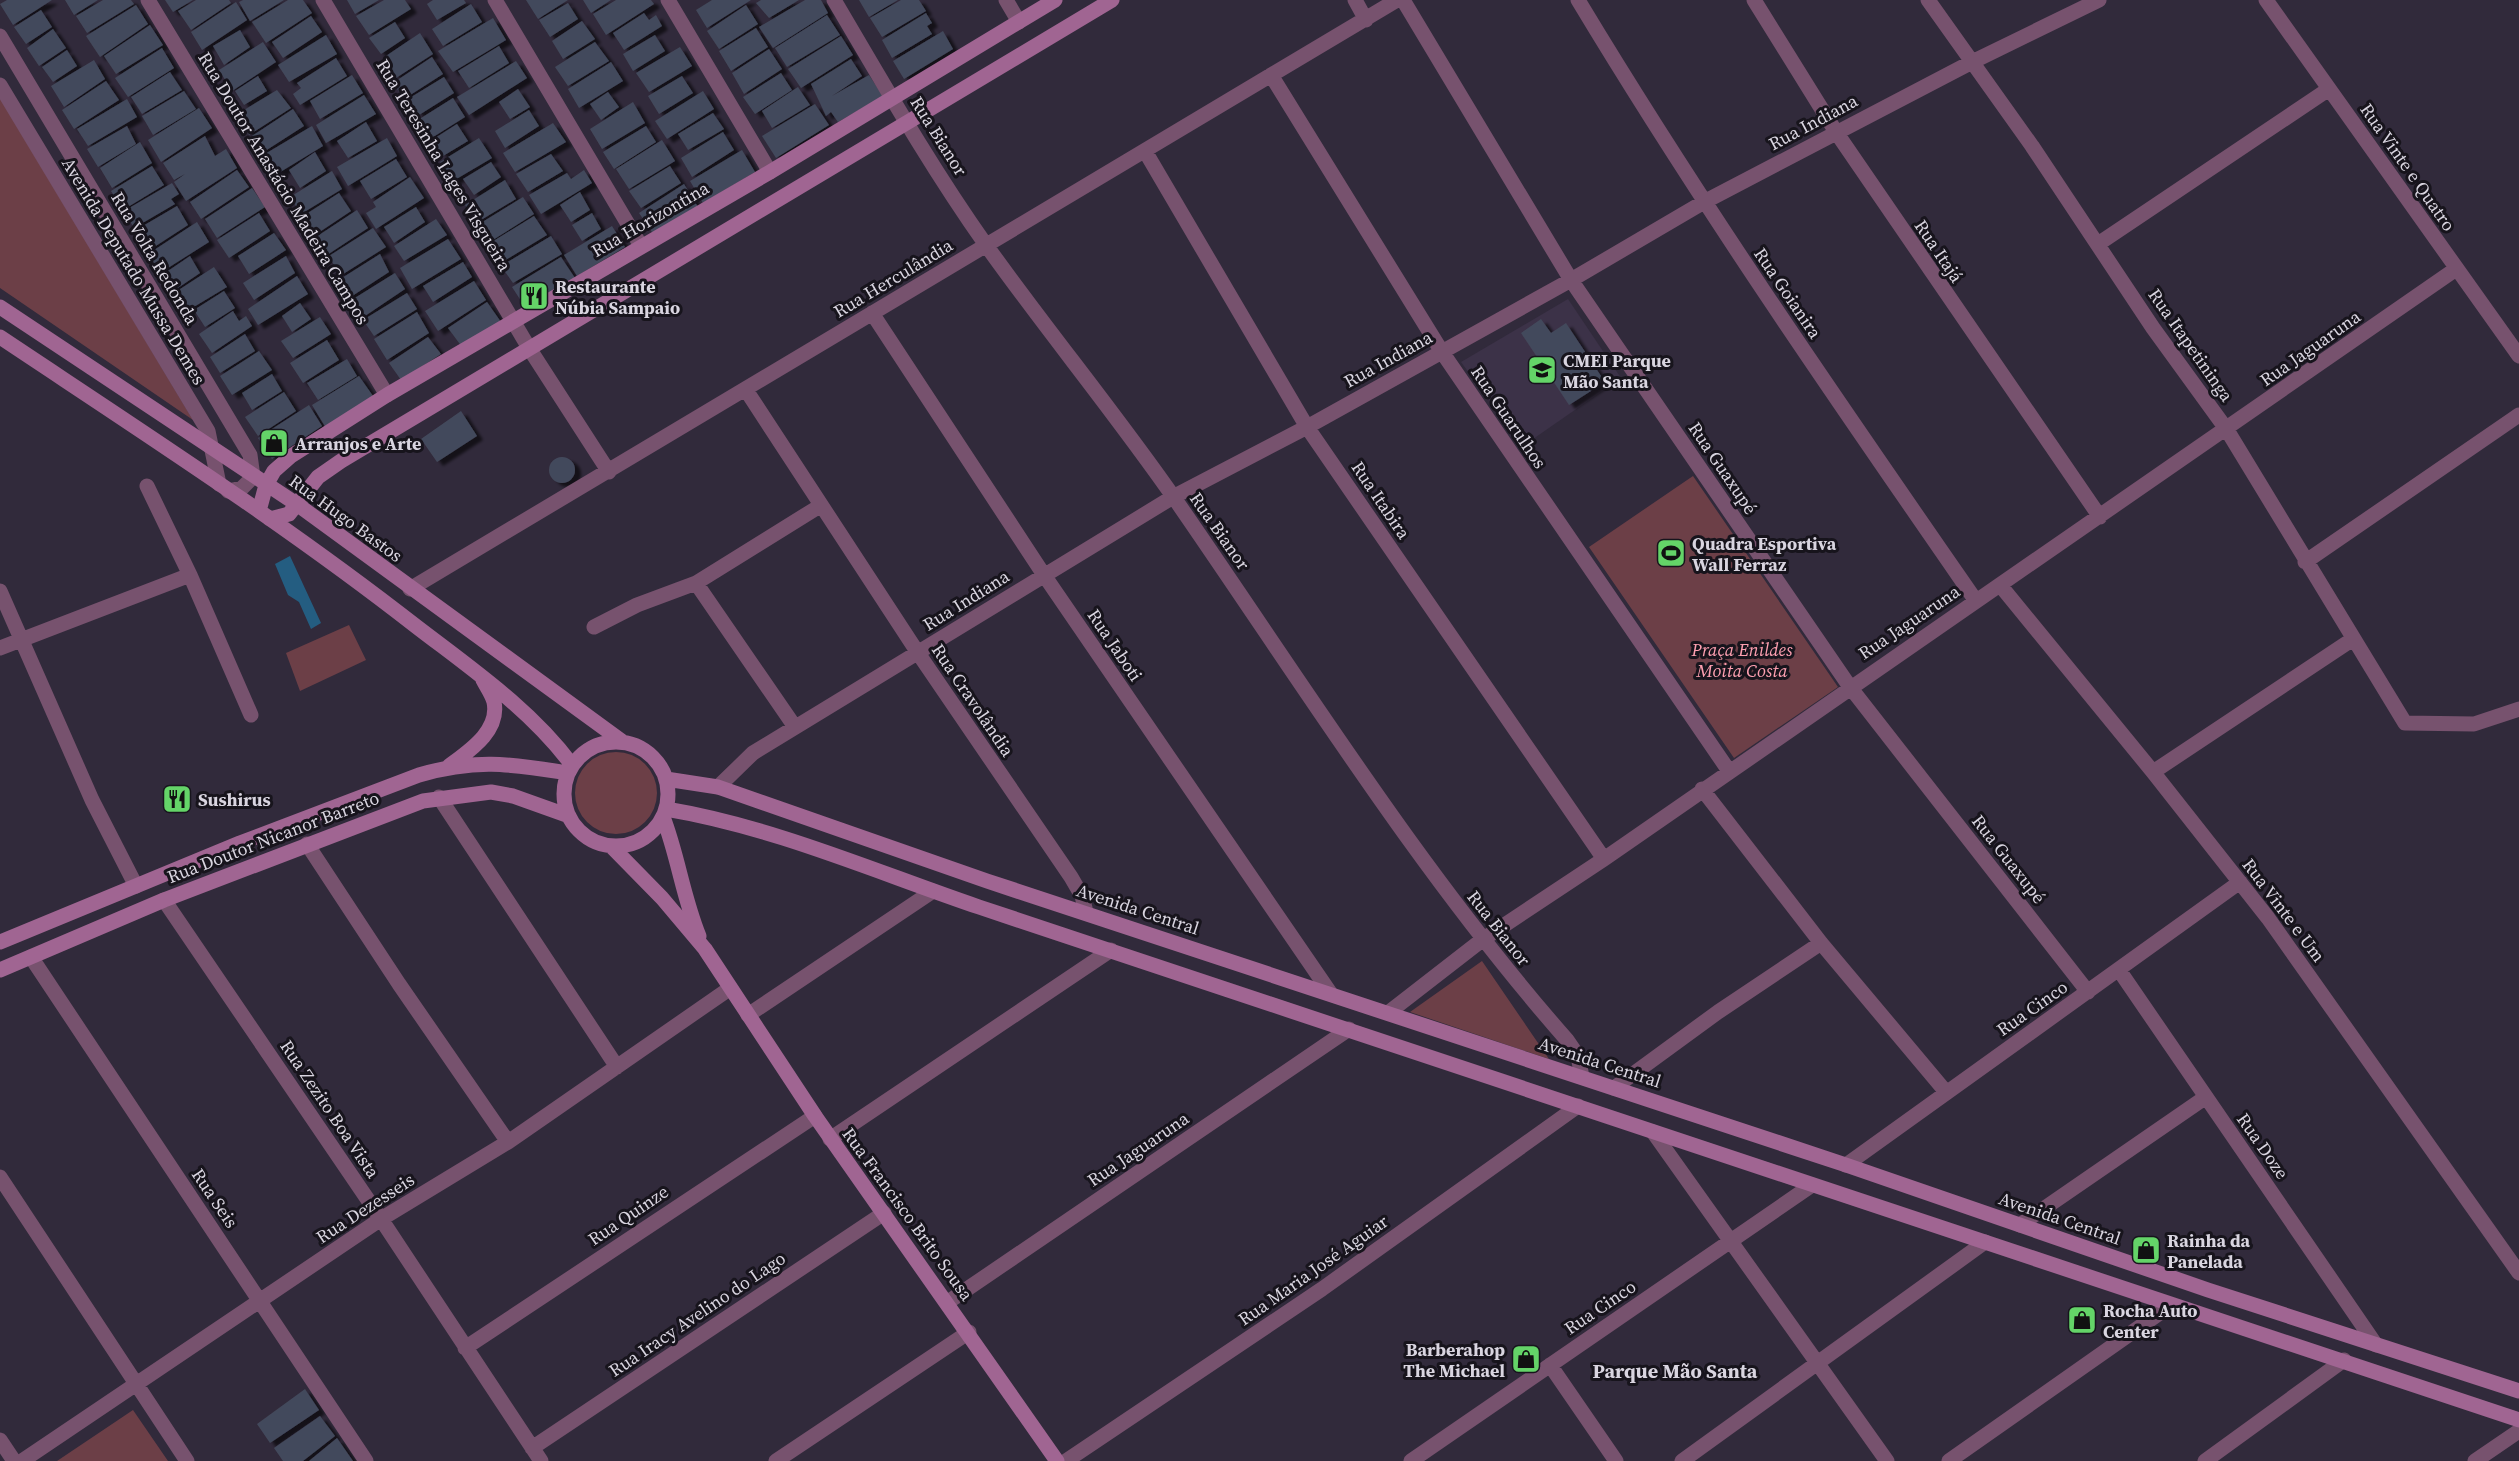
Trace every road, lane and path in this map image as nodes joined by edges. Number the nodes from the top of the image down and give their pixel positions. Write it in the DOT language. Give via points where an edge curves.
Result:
graph roads {
  1 [pos="148,0"];
  2 [pos="323,0"];
  3 [pos="495,0"];
  4 [pos="668,0"];
  5 [pos="834,0"];
  6 [pos="1006,0"];
  7 [pos="1055,0"];
  8 [pos="1112,0"];
  9 [pos="1355,0"];
  10 [pos="1397,0"];
  11 [pos="1403,0"];
  12 [pos="1578,0"];
  13 [pos="1754,0"];
  14 [pos="1928,0"];
  15 [pos="2099,0"];
  16 [pos="2266,0"];
  17 [pos="1366,20"];
  18 [pos="1019,22"];
  19 [pos="0,36"];
  20 [pos="1972,62"];
  21 [pos="1271,75"];
  22 [pos="0,85"];
  23 [pos="2329,89"];
  24 [pos="892,99"];
  25 [pos="906,123"];
  26 [pos="1836,132"];
  27 [pos="1145,151"];
  28 [pos="770,172"];
  29 [pos="1704,202"];
  30 [pos="2098,244"];
  31 [pos="986,245"];
  32 [pos="641,246"];
  33 [pos="2456,269"];
  34 [pos="1571,280"];
  35 [pos="0,307"];
  36 [pos="872,313"];
  37 [pos="513,321"];
  38 [pos="0,337"];
  39 [pos="529,348"];
  40 [pos="1442,352"];
  41 [pos="2519,356"];
  42 [pos="746,390"];
  43 [pos="387,395"];
  44 [pos="2519,415"];
  45 [pos="1307,427"];
  46 [pos="2227,430"];
  47 [pos="214,451"];
  48 [pos="609,472"];
  49 [pos="259,481"];
  50 [pos="147,486"];
  51 [pos="224,487"];
  52 [pos="1173,497"];
  53 [pos="298,505"];
  54 [pos="820,506"];
  55 [pos="264,515"];
  56 [pos="2100,517"];
  57 [pos="2305,562"];
  58 [pos="190,575"];
  59 [pos="1044,575"];
  60 [pos="696,583"];
  61 [pos="2000,585"];
  62 [pos="410,589"];
  63 [pos="0,591"];
  64 [pos="1976,601"];
  65 [pos="594,627"];
  66 [pos="21,638"];
  67 [pos="2353,639"];
  68 [pos="0,648"];
  69 [pos="918,653"];
  70 [pos="481,676"];
  71 [pos="1850,687"];
  72 [pos="2519,709"];
  73 [pos="251,715"];
  74 [pos="795,727"];
  75 [pos="622,742"];
  76 [pos="449,766"];
  77 [pos="570,769"];
  78 [pos="1729,771"];
  79 [pos="2153,772"];
  80 [pos="666,779"];
  81 [pos="718,787"];
  82 [pos="1702,789"];
  83 [pos="439,797"];
  84 [pos="664,813"];
  85 [pos="569,816"];
  86 [pos="307,844"];
  87 [pos="611,846"];
  88 [pos="1604,859"];
  89 [pos="987,881"];
  90 [pos="2240,882"];
  91 [pos="136,886"];
  92 [pos="933,891"];
  93 [pos="164,900"];
  94 [pos="979,907"];
  95 [pos="1086,912"];
  96 [pos="1482,940"];
  97 [pos="0,942"];
  98 [pos="1821,944"];
  99 [pos="705,949"];
  100 [pos="1111,950"];
  101 [pos="31,957"];
  102 [pos="2118,969"];
  103 [pos="0,970"];
  104 [pos="729,989"];
  105 [pos="2088,992"];
  106 [pos="1332,994"];
  107 [pos="1388,1013"];
  108 [pos="748,1015"];
  109 [pos="1349,1029"];
  110 [pos="617,1066"];
  111 [pos="1582,1077"];
  112 [pos="1614,1088"];
  113 [pos="1946,1092"];
  114 [pos="2206,1097"];
  115 [pos="1578,1106"];
  116 [pos="815,1116"];
  117 [pos="1653,1132"];
  118 [pos="830,1139"];
  119 [pos="507,1142"];
  120 [pos="1846,1165"];
  121 [pos="0,1177"];
  122 [pos="1812,1185"];
  123 [pos="884,1213"];
  124 [pos="381,1219"];
  125 [pos="2020,1225"];
  126 [pos="1730,1242"];
  127 [pos="1985,1242"];
  128 [pos="2519,1273"];
  129 [pos="259,1301"];
  130 [pos="948,1302"];
  131 [pos="2171,1305"];
  132 [pos="2255,1305"];
  133 [pos="2245,1330"];
  134 [pos="969,1332"];
  135 [pos="2376,1345"];
  136 [pos="465,1348"];
  137 [pos="2344,1360"];
  138 [pos="1818,1362"];
  139 [pos="1550,1365"];
  140 [pos="137,1386"];
  141 [pos="2519,1391"];
  142 [pos="2519,1419"];
  143 [pos="2519,1431"];
  144 [pos="0,1440"];
  145 [pos="532,1448"];
  146 [pos="14,1461"];
  147 [pos="22,1461"];
  148 [pos="188,1461"];
  149 [pos="366,1461"];
  150 [pos="541,1461"];
  151 [pos="776,1461"];
  152 [pos="1057,1461"];
  153 [pos="1066,1461"];
  154 [pos="1411,1461"];
  155 [pos="1616,1461"];
  156 [pos="1682,1461"];
  157 [pos="1887,1461"];
  158 [pos="1949,1461"];
  159 [pos="2205,1461"];
  160 [pos="2475,1461"];
  1 -- 43 [label="street, Rua Doutor Anastácio Madeira Campos"];
  2 -- 37 [label="street, Rua Teresinha Lages Visgueira"];
  3 -- 32 [label="street"];
  4 -- 28 [label="street"];
  5 -- 24 [label="street, Rua Bianor"];
  6 -- 18 [label="street"];
  7 -- 18 [label="main road, Rua Horizontina"];
  8 -- 25 [label="main road"];
  9 -- 17 [label="street"];
  10 -- 17 [label="street, Rua Herculândia"];
  11 -- 34 [label="street, Rua Guaxupé"];
  12 -- 29 [label="street, Rua Goianira"];
  13 -- 26 [label="street, Rua Itajá"];
  14 -- 20 [label="street, Rua Itapetininga"];
  15 -- 20 [label="street, Rua Indiana"];
  16 -- 23 [label="street, Rua Vinte e Quatro"];
  17 -- 21 [label="street, Rua Herculândia"];
  18 -- 24 [label="main road, Rua Horizontina"];
  19 -- 49 [label="street, Rua Volta Redonda" via="248,450"];
  20 -- 26 [label="street, Rua Indiana"];
  20 -- 30 [label="street, Rua Itapetininga"];
  21 -- 27 [label="street, Rua Herculândia"];
  21 -- 40 [label="street, Rua Guarulhos"];
  22 -- 47 [label="street, Avenida Deputado Mussa Demes" via="208,431"];
  23 -- 30 [label="street"];
  23 -- 33 [label="street, Rua Vinte e Quatro"];
  24 -- 25 [label="street, Rua Bianor"];
  24 -- 28 [label="main road, Rua Horizontina"];
  25 -- 31 [label="street, Rua Bianor"];
  25 -- 39 [label="main road"];
  26 -- 29 [label="street, Rua Indiana"];
  26 -- 56 [label="street, Rua Itajá"];
  27 -- 31 [label="street, Rua Herculândia"];
  27 -- 45 [label="street, Rua Itabira"];
  28 -- 32 [label="main road, Rua Horizontina"];
  29 -- 34 [label="street, Rua Indiana"];
  29 -- 64 [label="street, Rua Goianira"];
  30 -- 46 [label="street, Rua Itapetininga"];
  31 -- 36 [label="street, Rua Herculândia"];
  31 -- 52 [label="street, Rua Bianor"];
  32 -- 37 [label="main road, Rua Horizontina"];
  33 -- 41 [label="street, Rua Vinte e Quatro"];
  33 -- 46 [label="street, Rua Jaguaruna"];
  34 -- 40 [label="street, Rua Indiana"];
  34 -- 71 [label="street, Rua Guaxupé"];
  35 -- 47 [label="main road, Rua Hugo Bastos"];
  36 -- 42 [label="street, Rua Herculândia"];
  36 -- 59 [label="street, Rua Jaboti"];
  37 -- 39 [label="street, Rua Teresinha Lages Visgueira"];
  37 -- 43 [label="main road, Rua Horizontina"];
  38 -- 51 [label="main road"];
  39 -- 48 [label="street, Rua Teresinha Lages Visgueira"];
  39 -- 53 [label="main road" via="341,461 318,477"];
  40 -- 45 [label="street, Rua Indiana"];
  40 -- 78 [label="street, Rua Guarulhos"];
  42 -- 48 [label="street, Rua Herculândia"];
  42 -- 54 [label="street, Rua Cravolândia"];
  43 -- 49 [label="main road, Rua Horizontina"];
  44 -- 57 [label="street"];
  45 -- 52 [label="street, Rua Indiana"];
  45 -- 88 [label="street, Rua Itabira"];
  46 -- 56 [label="street, Rua Jaguaruna"];
  46 -- 57 [label="street, Rua Itapetininga"];
  47 -- 49 [label="main road, Rua Hugo Bastos"];
  47 -- 51 [label="street, Avenida Deputado Mussa Demes"];
  48 -- 62 [label="street, Rua Herculândia"];
  49 -- 51 [label="street" via="242,488"];
  49 -- 53 [label="main road, Rua Hugo Bastos"];
  49 -- 55 [label="main road, Rua Horizontina"];
  50 -- 58 [label="street"];
  51 -- 55 [label="main road"];
  52 -- 59 [label="street, Rua Indiana"];
  52 -- 96 [label="street, Rua Bianor"];
  53 -- 55 [label="main road" via="289,514"];
  53 -- 62 [label="main road, Rua Hugo Bastos"];
  54 -- 60 [label="street"];
  54 -- 69 [label="street, Rua Cravolândia"];
  55 -- 70 [label="main road"];
  56 -- 61 [label="street, Rua Jaguaruna"];
  57 -- 67 [label="street, Rua Itapetininga"];
  58 -- 66 [label="street"];
  58 -- 73 [label="street"];
  59 -- 69 [label="street, Rua Indiana"];
  59 -- 106 [label="street, Rua Jaboti"];
  60 -- 65 [label="street" via="637,605"];
  60 -- 74 [label="street"];
  61 -- 64 [label="street, Rua Jaguaruna"];
  61 -- 79 [label="street, Rua Vinte e Um"];
  62 -- 75 [label="main road, Rua Hugo Bastos"];
  63 -- 66 [label="street"];
  64 -- 71 [label="street, Rua Jaguaruna"];
  66 -- 68 [label="street"];
  66 -- 91 [label="street" via="92,800"];
  67 -- 72 [label="street, Rua Itapetininga" via="2405,723 2474,724"];
  67 -- 79 [label="street"];
  69 -- 74 [label="street, Rua Indiana"];
  69 -- 95 [label="street, Rua Cravolândia" via="1071,877"];
  70 -- 76 [label="main road" via="494,700 494,714 484,736"];
  70 -- 77 [label="main road" via="526,713"];
  71 -- 78 [label="street, Rua Jaguaruna"];
  71 -- 105 [label="street, Rua Guaxupé"];
  74 -- 81 [label="street, Rua Indiana" via="739,764"];
  75 -- 77 [label="main road" via="594,746"];
  75 -- 80 [label="main road" via="650,754"];
  76 -- 77 [label="main road, Rua Doutor Nicanor Barreto" via="500,762"];
  76 -- 91 [label="main road, Rua Doutor Nicanor Barreto" via="394,783"];
  77 -- 85 [label="main road" via="564,799"];
  78 -- 82 [label="street, Rua Jaguaruna"];
  79 -- 90 [label="street, Rua Vinte e Um"];
  80 -- 81 [label="main road, Avenida Central"];
  80 -- 84 [label="main road"];
  81 -- 89 [label="main road, Avenida Central"];
  82 -- 88 [label="street, Rua Jaguaruna"];
  82 -- 98 [label="street"];
  83 -- 85 [label="main road, Rua Doutor Nicanor Barreto" via="491,792"];
  83 -- 86 [label="main road, Rua Doutor Nicanor Barreto"];
  83 -- 110 [label="street"];
  84 -- 87 [label="main road" via="654,830 641,840"];
  84 -- 92 [label="main road" via="725,820"];
  84 -- 99 [label="main road" via="688,909"];
  85 -- 87 [label="main road" via="594,841"];
  86 -- 93 [label="main road, Rua Doutor Nicanor Barreto"];
  86 -- 119 [label="street"];
  87 -- 99 [label="main road"];
  88 -- 96 [label="street, Rua Jaguaruna"];
  89 -- 94 [label="main road"];
  89 -- 95 [label="main road, Avenida Central"];
  90 -- 102 [label="street, Rua Cinco"];
  90 -- 128 [label="street, Rua Vinte e Um"];
  91 -- 97 [label="main road, Rua Doutor Nicanor Barreto"];
  92 -- 94 [label="main road"];
  92 -- 108 [label="street"];
  93 -- 101 [label="main road, Rua Doutor Nicanor Barreto"];
  93 -- 124 [label="street, Rua Zezito Boa Vista"];
  94 -- 100 [label="main road"];
  95 -- 106 [label="main road, Avenida Central"];
  96 -- 107 [label="street, Rua Jaguaruna"];
  96 -- 111 [label="street, Rua Bianor" via="1567,1040 1578,1056"];
  98 -- 112 [label="street"];
  98 -- 113 [label="street"];
  99 -- 104 [label="main road, Rua Francisco Brito Sousa"];
  100 -- 109 [label="main road"];
  100 -- 118 [label="street"];
  101 -- 103 [label="main road, Rua Doutor Nicanor Barreto"];
  101 -- 129 [label="street, Rua Seis"];
  102 -- 105 [label="street, Rua Cinco"];
  102 -- 114 [label="street, Rua Doze"];
  104 -- 108 [label="main road, Rua Francisco Brito Sousa"];
  104 -- 110 [label="street, Rua Dezesseis"];
  105 -- 113 [label="street, Rua Cinco"];
  106 -- 107 [label="main road, Avenida Central"];
  107 -- 111 [label="main road, Avenida Central"];
  108 -- 116 [label="main road, Rua Francisco Brito Sousa"];
  109 -- 115 [label="main road"];
  109 -- 130 [label="street, Rua Jaguaruna"];
  110 -- 119 [label="street, Rua Dezesseis"];
  111 -- 112 [label="main road, Avenida Central"];
  112 -- 120 [label="main road, Avenida Central"];
  113 -- 120 [label="street, Rua Cinco"];
  114 -- 125 [label="street"];
  114 -- 135 [label="street, Rua Doze"];
  115 -- 117 [label="main road"];
  115 -- 153 [label="street, Rua Maria José Aguiar" via="1322,1289"];
  116 -- 118 [label="main road, Rua Francisco Brito Sousa"];
  116 -- 136 [label="street, Rua Quinze"];
  117 -- 122 [label="main road"];
  117 -- 126 [label="street"];
  118 -- 123 [label="main road, Rua Francisco Brito Sousa"];
  119 -- 124 [label="street, Rua Dezesseis"];
  120 -- 125 [label="main road, Avenida Central"];
  121 -- 140 [label="street"];
  122 -- 126 [label="street, Rua Cinco"];
  122 -- 127 [label="main road"];
  123 -- 130 [label="main road, Rua Francisco Brito Sousa"];
  123 -- 145 [label="street, Rua Iracy Avelino do Lago"];
  124 -- 129 [label="street, Rua Dezesseis"];
  124 -- 136 [label="street, Rua Zezito Boa Vista"];
  125 -- 132 [label="main road, Avenida Central"];
  126 -- 138 [label="street"];
  126 -- 139 [label="street, Rua Cinco"];
  127 -- 131 [label="main road"];
  127 -- 138 [label="street"];
  129 -- 140 [label="street, Rua Dezesseis"];
  129 -- 149 [label="street, Rua Seis"];
  130 -- 134 [label="main road, Rua Francisco Brito Sousa"];
  131 -- 133 [label="main road"];
  131 -- 158 [label="street"];
  132 -- 133 [label="main road"];
  132 -- 135 [label="main road, Avenida Central"];
  133 -- 137 [label="main road"];
  134 -- 151 [label="street"];
  134 -- 152 [label="main road, Rua Francisco Brito Sousa"];
  135 -- 141 [label="main road, Avenida Central"];
  136 -- 145 [label="street, Rua Zezito Boa Vista"];
  137 -- 142 [label="main road"];
  137 -- 159 [label="street"];
  138 -- 156 [label="street"];
  138 -- 157 [label="street"];
  139 -- 154 [label="street, Rua Cinco"];
  139 -- 155 [label="street"];
  140 -- 147 [label="street, Rua Dezesseis"];
  140 -- 148 [label="street"];
  143 -- 160 [label="street"];
  144 -- 146 [label="street"];
  145 -- 150 [label="street, Rua Zezito Boa Vista"];
}
